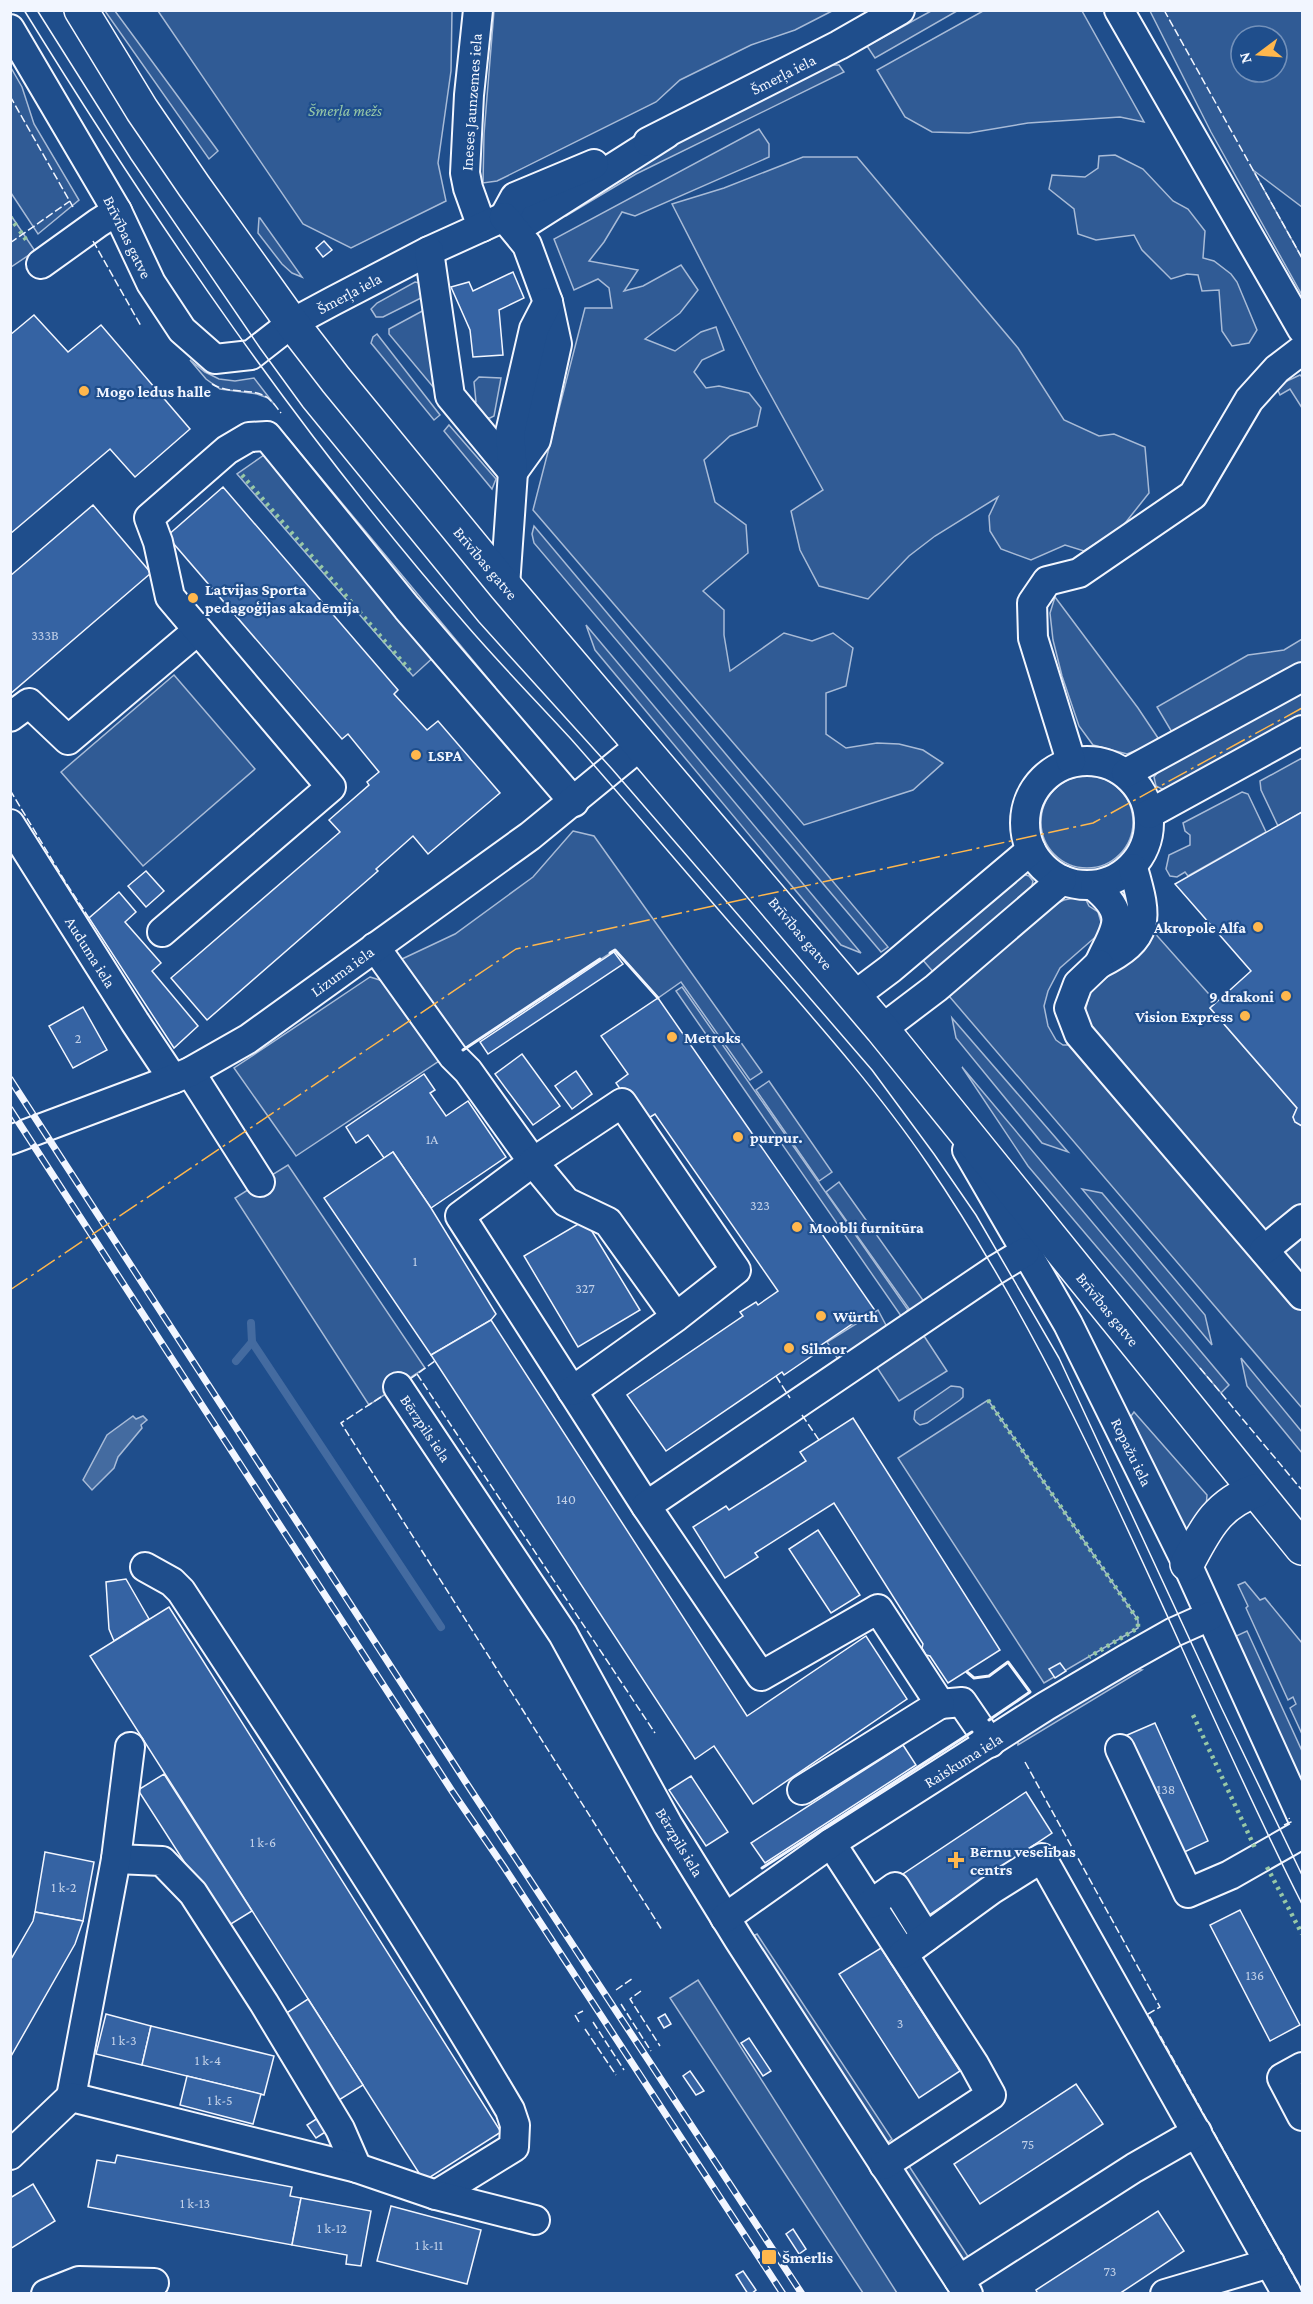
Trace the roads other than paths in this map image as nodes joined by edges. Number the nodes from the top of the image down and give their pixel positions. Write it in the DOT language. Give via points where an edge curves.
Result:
graph roads {
  1 [pos="81,10"];
  2 [pos="478,10"];
  3 [pos="900,10"];
  4 [pos="1119,10"];
  5 [pos="10,29"];
  6 [pos="117,211"];
  7 [pos="493,222"];
  8 [pos="429,251"];
  9 [pos="41,264"];
  10 [pos="292,323"];
  11 [pos="1302,329"];
  12 [pos="1302,350"];
  13 [pos="513,472"];
  14 [pos="505,586"];
  15 [pos="197,631"];
  16 [pos="1302,677"];
  17 [pos="10,717"];
  18 [pos="1302,730"];
  19 [pos="641,745"];
  20 [pos="1071,761"];
  21 [pos="1126,773"];
  22 [pos="573,802"];
  23 [pos="1149,814"];
  24 [pos="10,824"];
  25 [pos="1031,850"];
  26 [pos="1133,868"];
  27 [pos="1062,880"];
  28 [pos="1095,887"];
  29 [pos="162,932"];
  30 [pos="375,948"];
  31 [pos="1099,964"];
  32 [pos="854,996"];
  33 [pos="882,1029"];
  34 [pos="181,1075"];
  35 [pos="938,1099"];
  36 [pos="10,1140"];
  37 [pos="533,1161"];
  38 [pos="261,1182"];
  39 [pos="1302,1219"];
  40 [pos="1264,1250"];
  41 [pos="1025,1252"];
  42 [pos="1302,1295"];
  43 [pos="676,1317"];
  44 [pos="398,1387"];
  45 [pos="572,1391"];
  46 [pos="1255,1491"];
  47 [pos="646,1506"];
  48 [pos="1302,1548"];
  49 [pos="1187,1564"];
  50 [pos="145,1567"];
  51 [pos="1210,1616"];
  52 [pos="940,1704"];
  53 [pos="990,1743"];
  54 [pos="130,1748"];
  55 [pos="1120,1749"];
  56 [pos="802,1790"];
  57 [pos="1302,1817"];
  58 [pos="1302,1834"];
  59 [pos="831,1843"];
  60 [pos="116,1859"];
  61 [pos="871,1904"];
  62 [pos="725,1918"];
  63 [pos="926,1937"];
  64 [pos="903,1954"];
  65 [pos="1302,2067"];
  66 [pos="71,2097"];
  67 [pos="1302,2116"];
  68 [pos="1197,2132"];
  69 [pos="10,2155"];
  70 [pos="884,2165"];
  71 [pos="357,2168"];
  72 [pos="436,2195"];
  73 [pos="535,2220"];
  74 [pos="1270,2263"];
  75 [pos="154,2283"];
  76 [pos="963,2287"];
  77 [pos="46,2294"];
  78 [pos="1165,2294"];
  79 [pos="1287,2294"];
  1 -- 10 [label="highway, Brīvības gatve" via="142,110"];
  2 -- 7 [label="street, Ineses Jaunzemes iela" via="465,173 468,188"];
  3 -- 7 [label="street, Šmerļa iela" via="666,134 529,221"];
  4 -- 11 [label="street"];
  5 -- 6 [label="street, Brīvības gatve"];
  6 -- 9 [label="street"];
  6 -- 10 [label="street, Brīvības gatve" via="151,283 182,330 215,359 251,355"];
  7 -- 8 [label="street, Šmerļa iela"];
  7 -- 13 [label="street" via="527,245 548,302 534,329 510,433"];
  8 -- 10 [label="street, Šmerļa iela"];
  8 -- 13 [label="street" via="450,396"];
  10 -- 14 [label="highway, Brīvības gatve"];
  12 -- 20 [label="street" via="1277,369 1249,400 1193,495 1079,573 1047,581 1032,603 1033,638"];
  13 -- 14 [label="street"];
  14 -- 19 [label="highway, Brīvības gatve"];
  15 -- 17 [label="street" via="68,740 29,703"];
  15 -- 22 [label="street" via="170,597 149,518 227,450 249,437 267,436"];
  15 -- 29 [label="street" via="331,787"];
  16 -- 21 [label="street"];
  18 -- 23 [label="street"];
  19 -- 22 [label="street, Lizuma iela"];
  19 -- 32 [label="highway, Brīvības gatve"];
  20 -- 21 [label="street" via="1100,761"];
  20 -- 25 [label="street" via="1051,771 1036,786 1026,807 1025,829"];
  21 -- 23 [label="street" via="1142,791"];
  22 -- 30 [label="street, Lizuma iela"];
  23 -- 26 [label="street" via="1148,841"];
  24 -- 34 [label="street, Auduma iela"];
  25 -- 27 [label="street" via="1044,867"];
  25 -- 32 [label="street"];
  26 -- 28 [label="street" via="1113,882"];
  26 -- 31 [label="street" via="1143,903 1141,928 1119,954"];
  27 -- 28 [label="street"];
  27 -- 33 [label="street"];
  28 -- 31 [label="street" via="1106,896 1118,921"];
  30 -- 34 [label="street, Lizuma iela" via="248,1038"];
  30 -- 37 [label="street"];
  31 -- 40 [label="street" via="1078,984 1069,1008 1079,1034"];
  32 -- 33 [label="highway, Brīvības gatve"];
  33 -- 35 [label="highway, Brīvības gatve"];
  34 -- 36 [label="street, Lizuma iela"];
  34 -- 38 [label="street"];
  35 -- 41 [label="street, Ropažu iela"];
  35 -- 46 [label="highway, Brīvības gatve"];
  37 -- 43 [label="street" via="566,1202 608,1222"];
  37 -- 43 [label="street" via="622,1102 736,1270"];
  37 -- 45 [label="street" via="460,1216"];
  39 -- 40 [label="street"];
  40 -- 42 [label="street"];
  41 -- 47 [label="street"];
  41 -- 49 [label="street, Ropažu iela" via="1068,1324"];
  43 -- 45 [label="street"];
  44 -- 62 [label="street, Bērzpils iela" via="563,1634 668,1825"];
  45 -- 47 [label="street"];
  46 -- 48 [label="highway, Brīvības gatve"];
  46 -- 49 [label="highway" via="1220,1510"];
  47 -- 52 [label="street" via="761,1676 879,1609"];
  49 -- 51 [label="street, Ropažu iela"];
  50 -- 72 [label="street" via="182,1591 422,1964 510,2110 515,2125 513,2147"];
  51 -- 53 [label="street, Raiskuma iela" via="1126,1659"];
  51 -- 57 [label="street, Ropažu iela"];
  52 -- 53 [label="street" via="962,1702"];
  52 -- 56 [label="street"];
  53 -- 59 [label="street, Raiskuma iela"];
  54 -- 60 [label="street"];
  55 -- 58 [label="street" via="1188,1893 1230,1875"];
  59 -- 61 [label="street"];
  59 -- 62 [label="street, Raiskuma iela"];
  60 -- 66 [label="street"];
  60 -- 71 [label="street" via="162,1861 193,1893 340,2129"];
  61 -- 63 [label="street" via="895,1887"];
  61 -- 64 [label="street"];
  62 -- 70 [label="street, Bērzpils iela"];
  63 -- 64 [label="street"];
  63 -- 68 [label="street" via="1042,1858"];
  64 -- 70 [label="street" via="991,2095"];
  65 -- 67 [label="street" via="1282,2078"];
  66 -- 69 [label="street"];
  66 -- 71 [label="street"];
  68 -- 74 [label="street"];
  68 -- 76 [label="street" via="1134,2168"];
  70 -- 76 [label="street, Bērzpils iela"];
  71 -- 72 [label="street"];
  72 -- 73 [label="street"];
  74 -- 78 [label="street"];
  74 -- 79 [label="street"];
  75 -- 77 [label="street" via="79,2281"];
}
